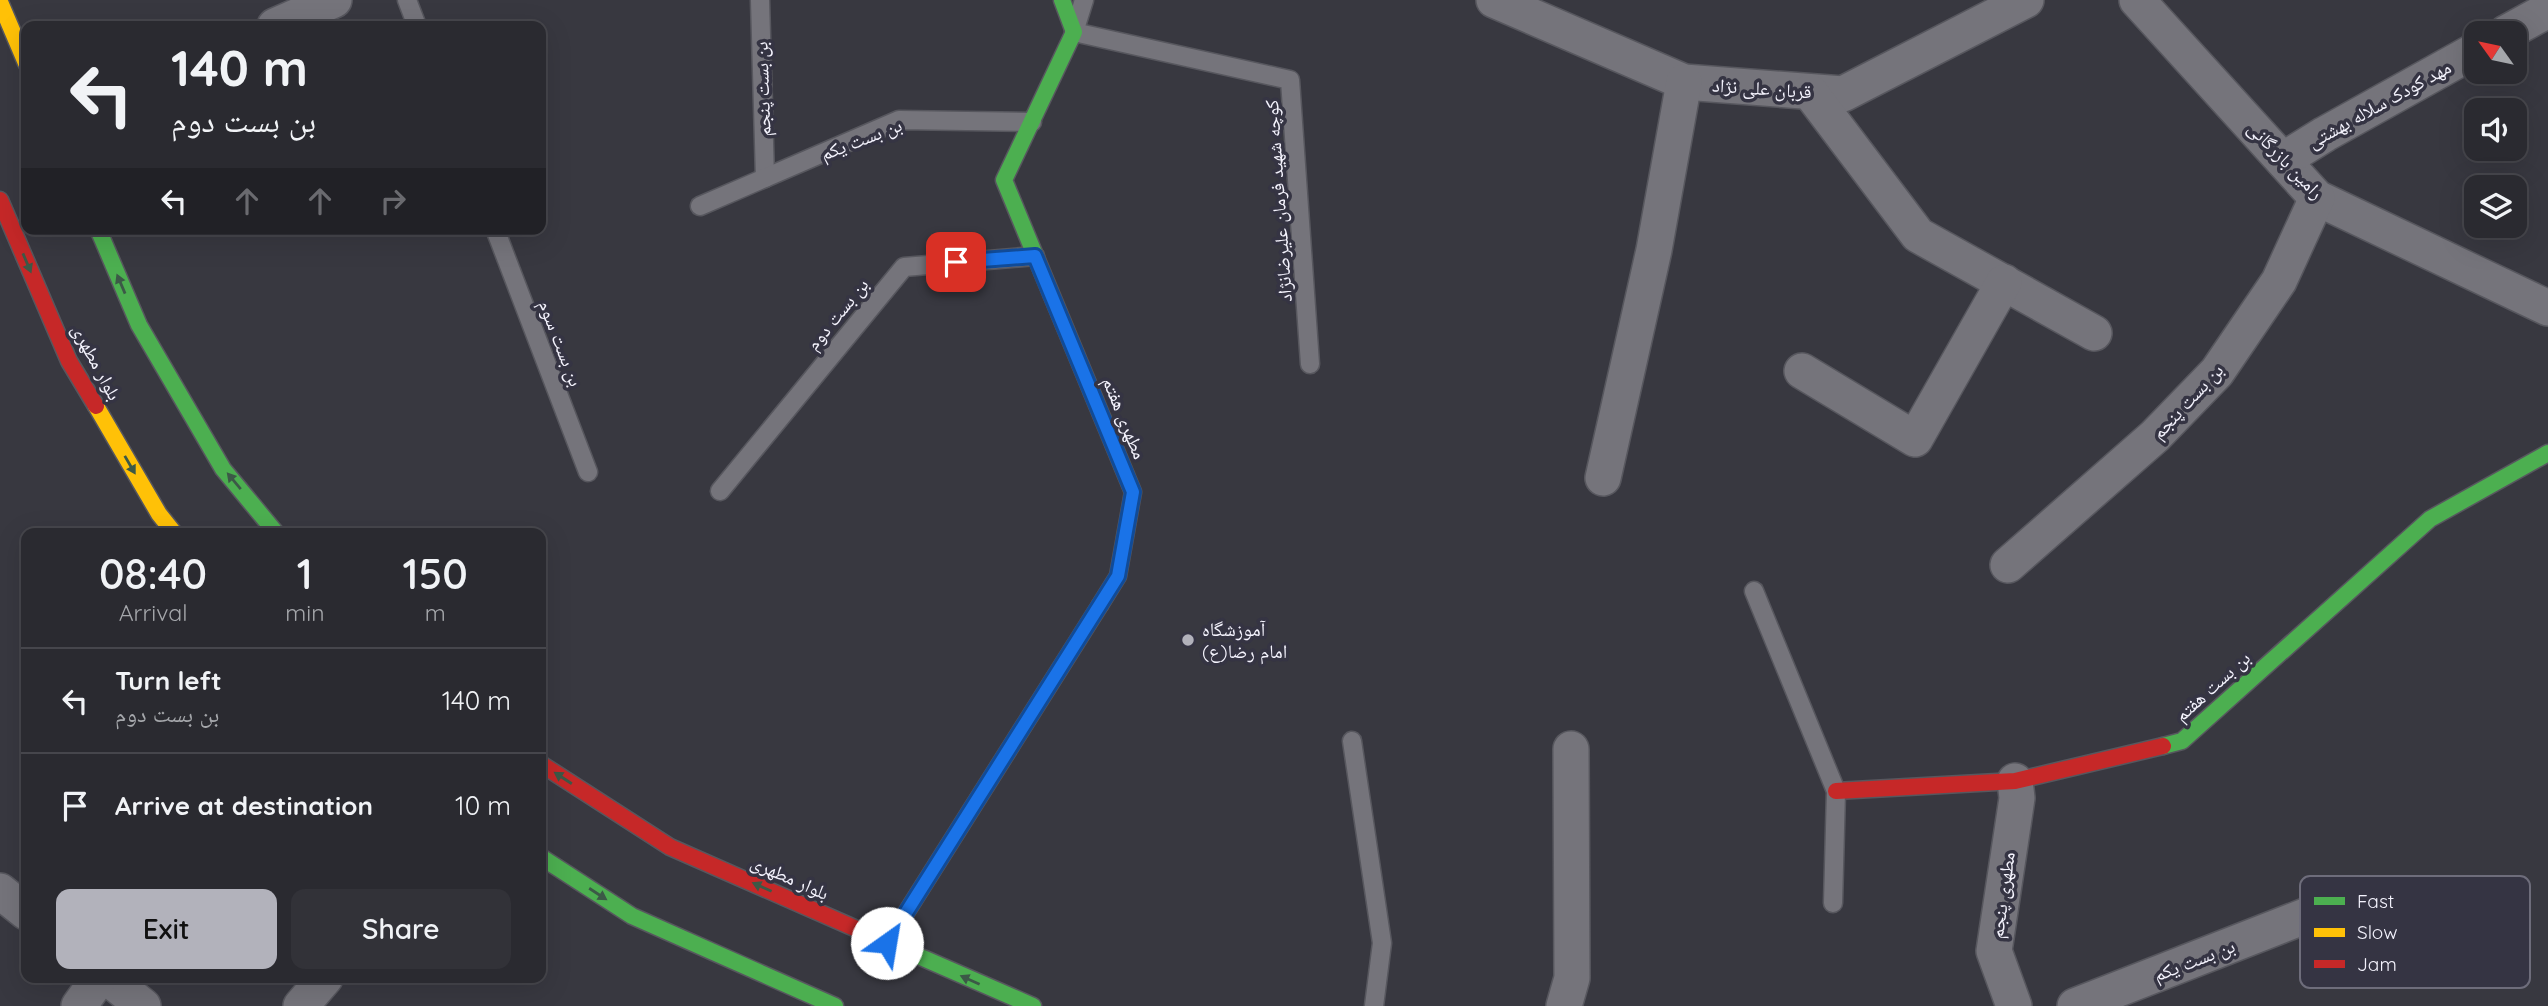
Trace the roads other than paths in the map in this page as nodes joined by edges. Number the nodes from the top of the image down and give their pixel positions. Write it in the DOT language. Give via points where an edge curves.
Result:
graph roads {
  1 [pos="407,0"];
  2 [pos="760,0"];
  3 [pos="1062,0"];
  4 [pos="1084,0"];
  5 [pos="1494,0"];
  6 [pos="2025,0"];
  7 [pos="2137,0"];
  8 [pos="0,2"];
  9 [pos="316,4"];
  10 [pos="2548,10"];
  11 [pos="284,21"];
  12 [pos="415,21"];
  13 [pos="2527,22"];
  14 [pos="1074,32"];
  15 [pos="21,51"];
  16 [pos="2464,57"];
  17 [pos="1684,82"];
  18 [pos="1810,92"];
  19 [pos="1032,122"];
  20 [pos="2283,160"];
  21 [pos="765,178"];
  22 [pos="2317,198"];
  23 [pos="0,200"];
  24 [pos="700,206"];
  25 [pos="101,235"];
  26 [pos="497,235"];
  27 [pos="1035,256"];
  28 [pos="2004,282"];
  29 [pos="2548,308"];
  30 [pos="2094,333"];
  31 [pos="1310,364"];
  32 [pos="1802,371"];
  33 [pos="2548,453"];
  34 [pos="588,472"];
  35 [pos="1603,478"];
  36 [pos="720,491"];
  37 [pos="170,528"];
  38 [pos="272,528"];
  39 [pos="2008,565"];
  40 [pos="1754,591"];
  41 [pos="1352,741"];
  42 [pos="1571,749"];
  43 [pos="546,767"];
  44 [pos="2015,781"];
  45 [pos="1836,791"];
  46 [pos="546,860"];
  47 [pos="0,891"];
  48 [pos="1833,903"];
  49 [pos="21,908"];
  50 [pos="2300,918"];
  51 [pos="887,943"];
  52 [pos="95,983"];
  53 [pos="114,983"];
  54 [pos="321,983"];
  55 [pos="824,1004"];
  56 [pos="79,1006"];
  57 [pos="143,1006"];
  58 [pos="301,1006"];
  59 [pos="1033,1006"];
  60 [pos="1374,1006"];
  61 [pos="1564,1006"];
  62 [pos="2014,1006"];
  63 [pos="2075,1006"];
  1 -- 12 [label="lane"];
  2 -- 21 [label="lane, بن بست پنجم"];
  3 -- 14 [label="street"];
  4 -- 14 [label="lane"];
  5 -- 17 [label="street, قربان علی نژاد"];
  6 -- 18 [label="street, قربان علی نژاد" via="1843,94"];
  7 -- 20 [label="street, رامین بازرگانی"];
  8 -- 15 [label="street"];
  9 -- 11 [label="street"];
  10 -- 13 [label="street"];
  14 -- 19 [label="street, مطهری هفتم"];
  14 -- 31 [label="lane, کوچه شهید فرمان علیرضانژاد" via="1290,80"];
  16 -- 20 [label="street, مهد کودک سلاله بهشتی"];
  17 -- 18 [label="street, قربان علی نژاد"];
  17 -- 35 [label="street" via="1654,250"];
  18 -- 28 [label="street" via="1919,234"];
  19 -- 21 [label="lane, بن بست یکم" via="900,120"];
  19 -- 27 [label="street, مطهری هفتم" via="1004,180"];
  20 -- 22 [label="street, رامین بازرگانی"];
  21 -- 24 [label="lane, بن بست یکم"];
  22 -- 29 [label="street, رامین بازرگانی"];
  22 -- 39 [label="street, بن بست پنجم" via="2279,281 2217,372 2155,436"];
  23 -- 37 [label="street, بلوار مطهری, one-way" via="69,361"];
  38 -- 25 [label="street, one-way" via="223,468 139,326"];
  26 -- 34 [label="lane, بن بست سوم"];
  27 -- 36 [label="lane, بن بست دوم" via="904,267"];
  27 -- 51 [label="street, مطهری هفتم" via="1133,492 1118,576"];
  28 -- 30 [label="street"];
  28 -- 32 [label="street" via="1915,439"];
  33 -- 44 [label="street, بن بست هفتم" via="2430,519 2182,741"];
  40 -- 45 [label="lane"];
  41 -- 60 [label="lane" via="1382,943"];
  42 -- 61 [label="street" via="1572,978"];
  51 -- 43 [label="street, بلوار مطهری, one-way" via="670,846"];
  44 -- 45 [label="street, بن بست هفتم"];
  44 -- 62 [label="street, مطهری پنجم" via="2017,798 1994,951"];
  45 -- 48 [label="lane"];
  46 -- 55 [label="street, one-way" via="632,916"];
  47 -- 49 [label="street"];
  50 -- 63 [label="street, بن بست یکم"];
  59 -- 51 [label="street, بلوار مطهری, one-way"];
  52 -- 56 [label="street"];
  53 -- 57 [label="street"];
  54 -- 58 [label="street"];
}
